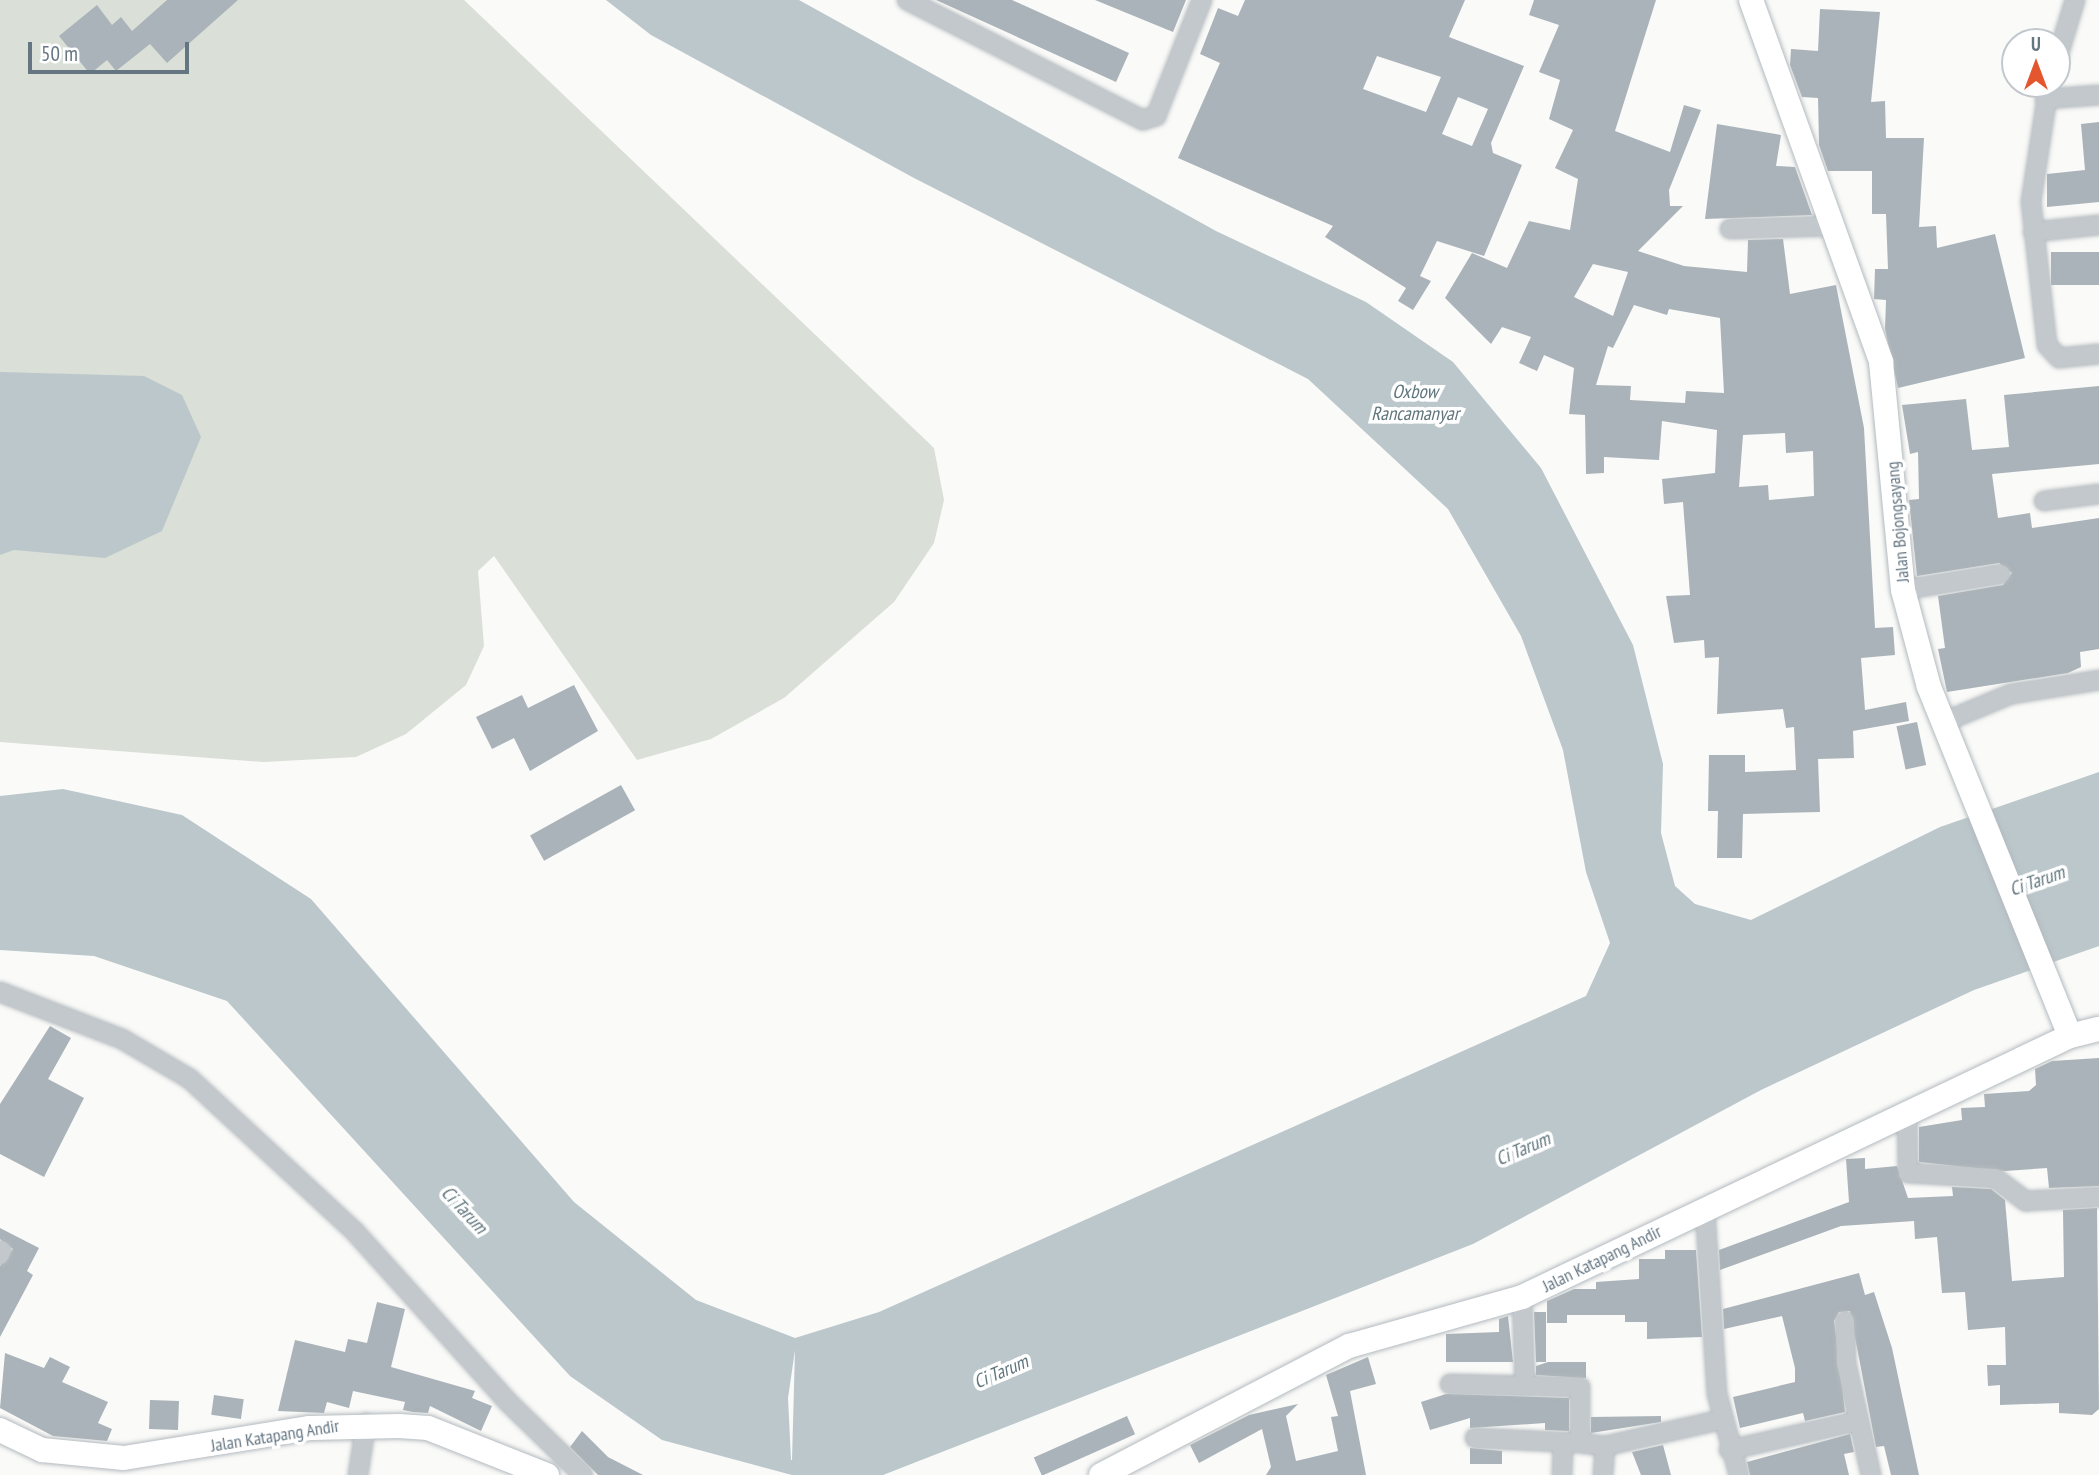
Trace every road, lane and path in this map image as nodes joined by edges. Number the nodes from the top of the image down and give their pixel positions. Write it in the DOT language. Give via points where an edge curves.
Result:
graph roads {
  1 [pos="907,0"];
  2 [pos="1202,0"];
  3 [pos="1751,0"];
  4 [pos="2075,0"];
  5 [pos="2066,28"];
  6 [pos="2071,93"];
  7 [pos="2099,95"];
  8 [pos="2046,98"];
  9 [pos="2099,225"];
  10 [pos="1833,226"];
  11 [pos="1730,229"];
  12 [pos="2033,232"];
  13 [pos="2099,354"];
  14 [pos="2099,494"];
  15 [pos="2044,501"];
  16 [pos="2001,574"];
  17 [pos="1903,590"];
  18 [pos="2099,680"];
  19 [pos="1944,722"];
  20 [pos="0,992"];
  21 [pos="2099,1029"];
  22 [pos="2070,1036"];
  23 [pos="1907,1113"];
  24 [pos="2099,1197"];
  25 [pos="1705,1209"];
  26 [pos="1522,1297"];
  27 [pos="1845,1321"];
  28 [pos="1450,1384"];
  29 [pos="1525,1386"];
  30 [pos="1720,1420"];
  31 [pos="1858,1421"];
  32 [pos="366,1423"];
  33 [pos="0,1430"];
  34 [pos="1475,1438"];
  35 [pos="1571,1443"];
  36 [pos="1605,1446"];
  37 [pos="1728,1450"];
  38 [pos="358,1475"];
  39 [pos="547,1475"];
  40 [pos="583,1475"];
  41 [pos="1101,1475"];
  42 [pos="1562,1475"];
  43 [pos="1603,1475"];
  44 [pos="1739,1475"];
  45 [pos="1871,1475"];
  1 -- 2 [label="street" via="1149,120"];
  3 -- 10 [label="street, Jalan Bojongsayang"];
  4 -- 5 [label="street"];
  6 -- 7 [label="street"];
  8 -- 12 [label="street" via="2031,169"];
  9 -- 12 [label="street"];
  10 -- 11 [label="street"];
  10 -- 17 [label="street, Jalan Bojongsayang" via="1881,362"];
  12 -- 13 [label="street" via="2047,345 2059,358"];
  14 -- 15 [label="street"];
  16 -- 17 [label="street"];
  17 -- 19 [label="street, Jalan Bojongsayang"];
  18 -- 19 [label="street" via="2011,694"];
  19 -- 22 [label="street, Jalan Bojongsayang"];
  20 -- 40 [label="street" via="122,1039 190,1079 355,1232 507,1401"];
  21 -- 22 [label="street, Jalan Katapang Andir"];
  22 -- 23 [label="street, Jalan Katapang Andir"];
  23 -- 24 [label="street" via="1908,1173 1995,1178 2026,1201"];
  23 -- 25 [label="street, Jalan Katapang Andir"];
  25 -- 26 [label="street, Jalan Katapang Andir"];
  25 -- 30 [label="street"];
  26 -- 29 [label="street"];
  26 -- 41 [label="street, Jalan Katapang Andir" via="1349,1346"];
  27 -- 31 [label="street"];
  28 -- 29 [label="street"];
  29 -- 35 [label="street" via="1580,1387"];
  30 -- 36 [label="street"];
  30 -- 37 [label="street"];
  31 -- 37 [label="street"];
  31 -- 45 [label="street"];
  32 -- 33 [label="street, Jalan Katapang Andir" via="124,1458 42,1450"];
  32 -- 38 [label="street"];
  32 -- 39 [label="street, Jalan Katapang Andir" via="428,1428"];
  34 -- 35 [label="street"];
  35 -- 36 [label="street"];
  35 -- 42 [label="street"];
  36 -- 43 [label="street"];
  37 -- 44 [label="street"];
}
